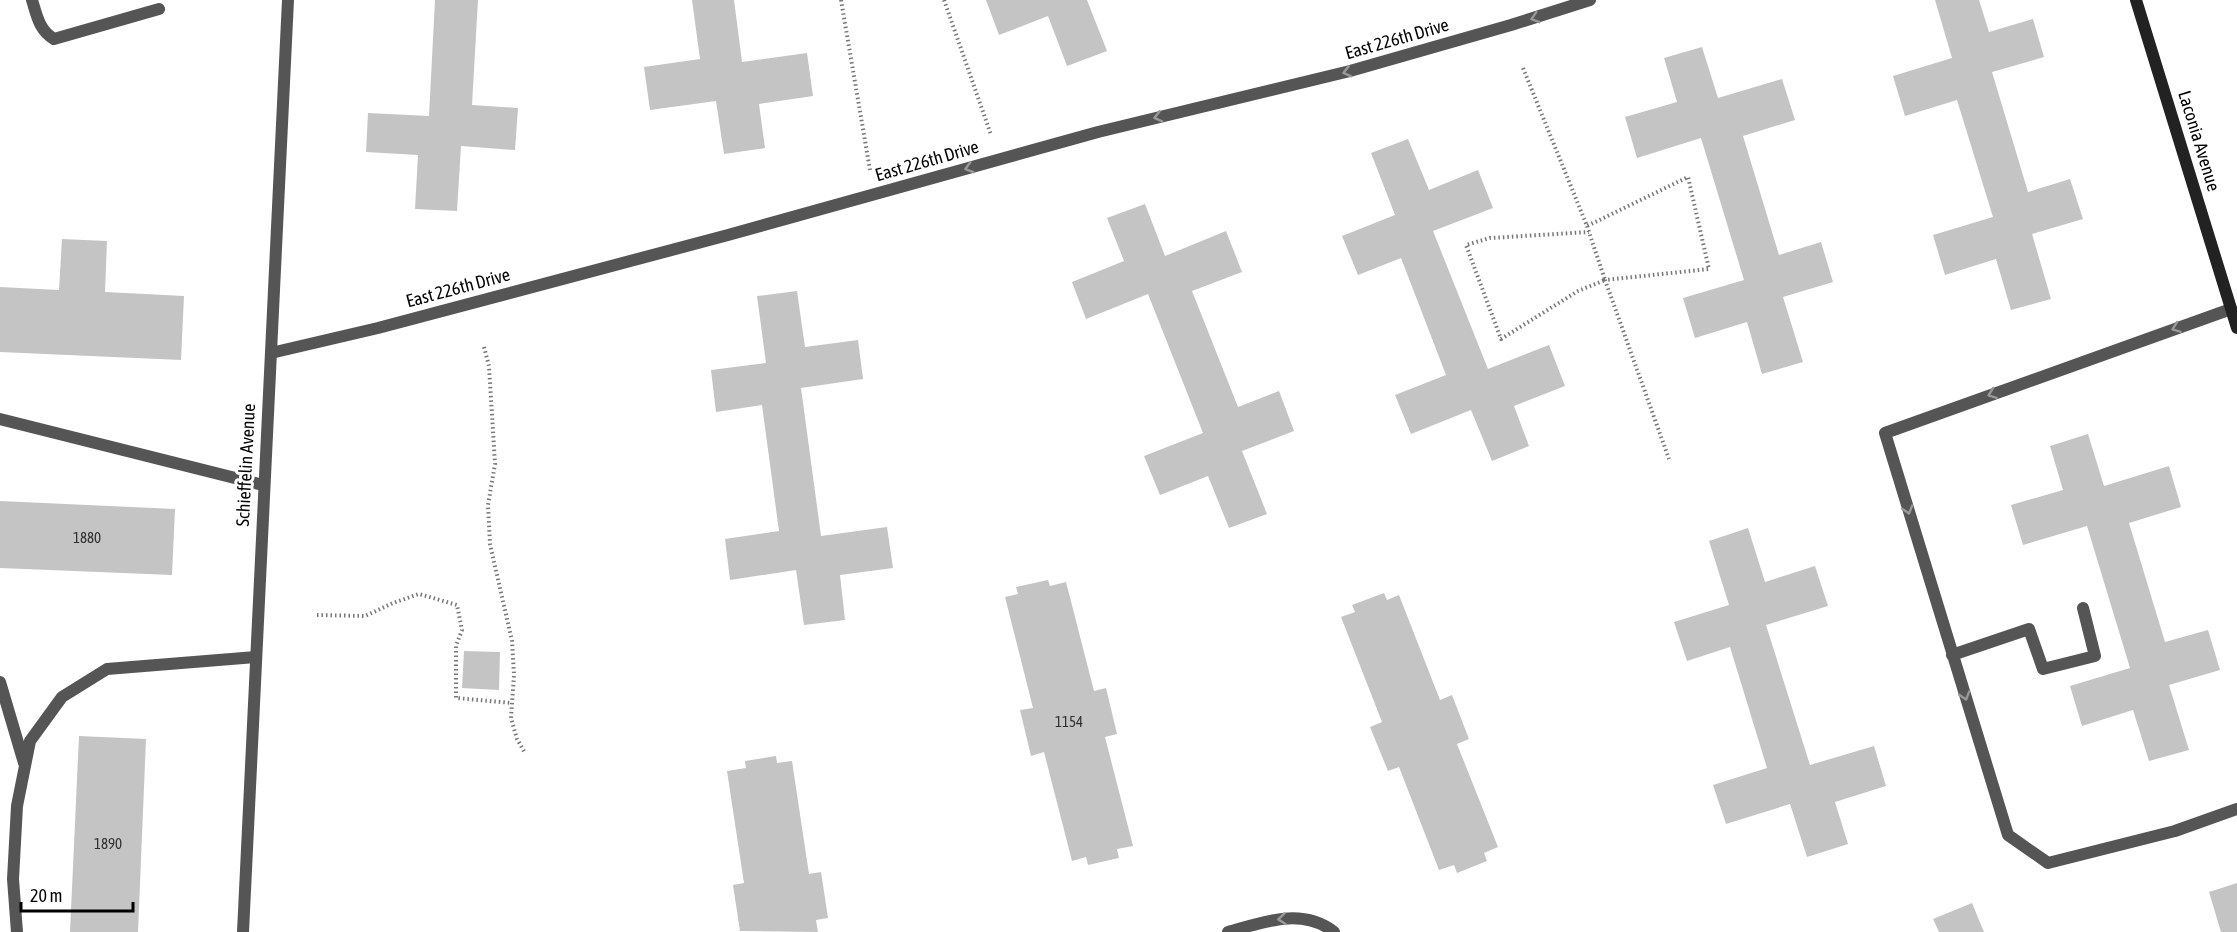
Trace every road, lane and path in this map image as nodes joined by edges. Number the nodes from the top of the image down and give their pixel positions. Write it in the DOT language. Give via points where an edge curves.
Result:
graph roads {
  1 [pos="32,0"];
  2 [pos="288,0"];
  3 [pos="841,0"];
  4 [pos="944,0"];
  5 [pos="1590,0"];
  6 [pos="2136,0"];
  7 [pos="159,9"];
  8 [pos="1523,68"];
  9 [pos="999,159"];
  10 [pos="875,194"];
  11 [pos="1587,226"];
  12 [pos="1589,232"];
  13 [pos="1605,280"];
  14 [pos="2234,308"];
  15 [pos="2237,328"];
  16 [pos="484,347"];
  17 [pos="271,353"];
  18 [pos="0,419"];
  19 [pos="1669,459"];
  20 [pos="263,485"];
  21 [pos="2083,608"];
  22 [pos="317,615"];
  23 [pos="1952,655"];
  24 [pos="256,657"];
  25 [pos="0,682"];
  26 [pos="512,703"];
  27 [pos="525,753"];
  28 [pos="25,767"];
  29 [pos="2237,809"];
  30 [pos="15,930"];
  31 [pos="243,932"];
  32 [pos="1228,932"];
  33 [pos="1334,932"];
  1 -- 7 [label="street" via="40,25 54,39"];
  2 -- 17 [label="street, Schieffelin Avenue"];
  3 -- 10 [label="path"];
  4 -- 9 [label="path"];
  5 -- 9 [label="street, East 226th Drive, one-way" via="1350,71"];
  6 -- 14 [label="street, Laconia Avenue"];
  8 -- 11 [label="path"];
  9 -- 10 [label="street, East 226th Drive, one-way"];
  10 -- 17 [label="street, East 226th Drive" via="728,236"];
  11 -- 12 [label="path"];
  11 -- 13 [label="path" via="1688,177 1709,269"];
  12 -- 13 [label="path"];
  12 -- 13 [label="path" via="1490,238 1466,245 1501,339 1578,291"];
  13 -- 19 [label="path"];
  14 -- 15 [label="street, Laconia Avenue"];
  14 -- 23 [label="street, one-way" via="1884,433"];
  16 -- 26 [label="path" via="489,366 495,464 488,505 490,544 512,641"];
  17 -- 20 [label="street, Schieffelin Avenue"];
  18 -- 20 [label="street"];
  20 -- 24 [label="street, Schieffelin Avenue"];
  21 -- 23 [label="street" via="2095,656 2043,669 2029,629"];
  22 -- 26 [label="path" via="365,616 419,594 457,605 462,630 456,646 456,698"];
  23 -- 29 [label="street, one-way" via="2008,835 2048,862 2175,831"];
  24 -- 28 [label="street" via="107,669 62,697 30,741"];
  24 -- 31 [label="street, Schieffelin Avenue"];
  25 -- 28 [label="street"];
  26 -- 27 [label="path" via="511,718"];
  28 -- 30 [label="street" via="17,806"];
  33 -- 32 [label="street, one-way" via="1301,917 1268,920"];
}
